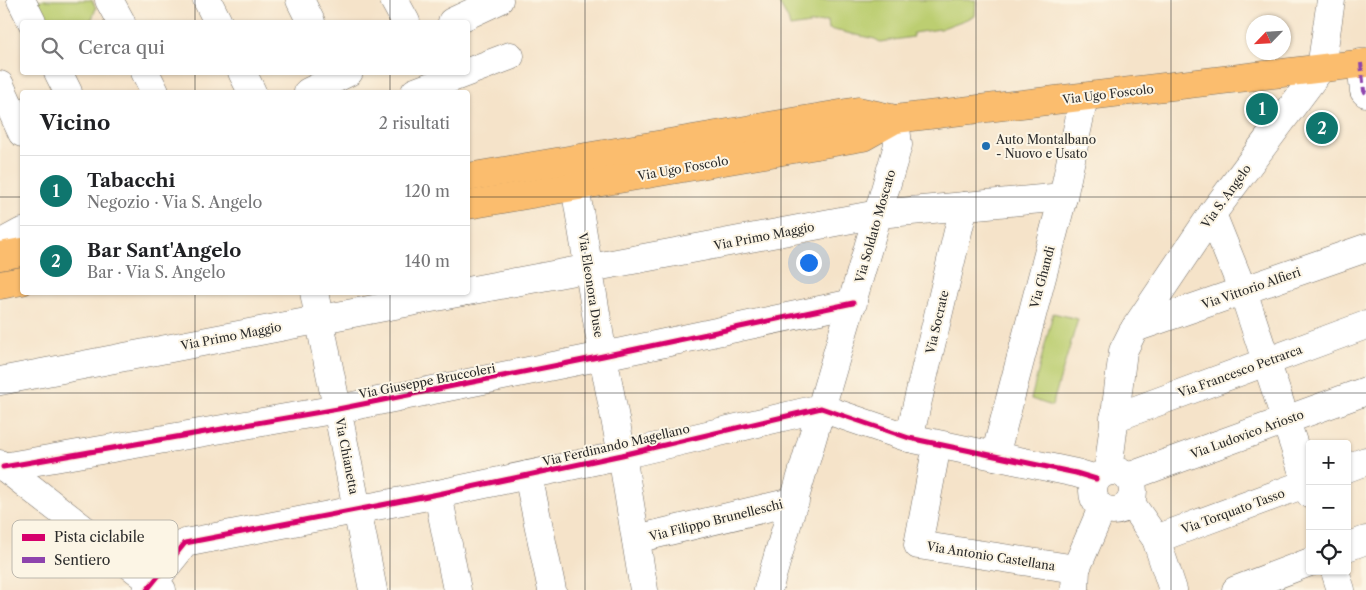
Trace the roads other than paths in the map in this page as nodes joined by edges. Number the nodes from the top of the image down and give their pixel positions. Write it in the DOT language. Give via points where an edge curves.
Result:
graph roads {
  1 [pos="21,0"];
  2 [pos="109,0"];
  3 [pos="207,0"];
  4 [pos="300,0"];
  5 [pos="394,0"];
  6 [pos="1331,0"];
  7 [pos="492,1"];
  8 [pos="31,20"];
  9 [pos="119,20"];
  10 [pos="217,20"];
  11 [pos="310,20"];
  12 [pos="405,20"];
  13 [pos="456,20"];
  14 [pos="510,56"];
  15 [pos="1364,63"];
  16 [pos="1321,68"];
  17 [pos="470,71"];
  18 [pos="60,75"];
  19 [pos="146,75"];
  20 [pos="244,75"];
  21 [pos="339,75"];
  22 [pos="459,75"];
  23 [pos="0,85"];
  24 [pos="67,90"];
  25 [pos="154,90"];
  26 [pos="251,90"];
  27 [pos="312,90"];
  28 [pos="419,90"];
  29 [pos="1366,93"];
  30 [pos="1084,97"];
  31 [pos="895,119"];
  32 [pos="20,129"];
  33 [pos="470,178"];
  34 [pos="575,186"];
  35 [pos="1063,197"];
  36 [pos="470,205"];
  37 [pos="964,206"];
  38 [pos="878,214"];
  39 [pos="1212,214"];
  40 [pos="20,233"];
  41 [pos="0,244"];
  42 [pos="1366,248"];
  43 [pos="20,252"];
  44 [pos="0,256"];
  45 [pos="589,269"];
  46 [pos="20,281"];
  47 [pos="0,285"];
  48 [pos="1243,291"];
  49 [pos="470,292"];
  50 [pos="315,295"];
  51 [pos="446,295"];
  52 [pos="853,303"];
  53 [pos="320,319"];
  54 [pos="1366,326"];
  55 [pos="1136,328"];
  56 [pos="603,356"];
  57 [pos="1266,362"];
  58 [pos="0,380"];
  59 [pos="1366,391"];
  60 [pos="821,408"];
  61 [pos="338,409"];
  62 [pos="1114,418"];
  63 [pos="1285,420"];
  64 [pos="909,438"];
  65 [pos="937,445"];
  66 [pos="622,455"];
  67 [pos="995,456"];
  68 [pos="1366,462"];
  69 [pos="2,465"];
  70 [pos="1351,467"];
  71 [pos="528,475"];
  72 [pos="1116,482"];
  73 [pos="1308,485"];
  74 [pos="1306,488"];
  75 [pos="438,494"];
  76 [pos="795,501"];
  77 [pos="357,509"];
  78 [pos="70,520"];
  79 [pos="636,539"];
  80 [pos="1156,539"];
  81 [pos="1366,540"];
  82 [pos="1351,546"];
  83 [pos="178,553"];
  84 [pos="1306,564"];
  85 [pos="1336,575"];
  86 [pos="142,578"];
  87 [pos="1075,579"];
  88 [pos="154,588"];
  89 [pos="373,590"];
  90 [pos="457,590"];
  91 [pos="552,590"];
  92 [pos="644,590"];
  93 [pos="768,590"];
  94 [pos="1173,590"];
  95 [pos="1236,590"];
  96 [pos="1341,590"];
  1 -- 8 [label="street"];
  2 -- 9 [label="street"];
  3 -- 10 [label="street"];
  4 -- 11 [label="street"];
  5 -- 12 [label="street"];
  6 -- 16 [label="street"];
  7 -- 13 [label="street"];
  14 -- 17 [label="street"];
  15 -- 16 [label="main road, Via Ugo Foscolo"];
  15 -- 29 [label="street"];
  16 -- 30 [label="main road, Via Ugo Foscolo"];
  16 -- 39 [label="street, Via S. Angelo"];
  18 -- 24 [label="street"];
  19 -- 25 [label="street"];
  20 -- 26 [label="street"];
  21 -- 27 [label="street"];
  22 -- 28 [label="street"];
  23 -- 32 [label="street"];
  30 -- 31 [label="main road, Via Ugo Foscolo"];
  30 -- 35 [label="street, Via Ghandi"];
  31 -- 33 [label="main road, Via Ugo Foscolo" via="858,111"];
  31 -- 34 [label="main road, Via Ugo Foscolo" via="863,137"];
  31 -- 38 [label="street, Via Soldato Moscato" via="898,145"];
  34 -- 36 [label="main road, Via Ugo Foscolo"];
  34 -- 45 [label="street, Via Eleonora Duse"];
  35 -- 37 [label="street, Via Primo Maggio"];
  35 -- 67 [label="street, Via Ghandi"];
  37 -- 38 [label="street, Via Primo Maggio"];
  37 -- 64 [label="street, Via Socrate"];
  38 -- 45 [label="street, Via Primo Maggio"];
  38 -- 52 [label="street, Via Soldato Moscato"];
  39 -- 48 [label="street"];
  39 -- 55 [label="street, Via S. Angelo"];
  40 -- 41 [label="street"];
  42 -- 48 [label="street, Via Vittorio Alfieri"];
  43 -- 44 [label="main road"];
  45 -- 49 [label="street, Via Primo Maggio"];
  45 -- 56 [label="street, Via Eleonora Duse"];
  46 -- 47 [label="main road"];
  48 -- 55 [label="street, Via Vittorio Alfieri"];
  48 -- 57 [label="street"];
  50 -- 53 [label="street, Via Chianetta"];
  51 -- 53 [label="street, Via Primo Maggio"];
  52 -- 56 [label="street, Via Giuseppe Bruccoleri"];
  52 -- 60 [label="street, Via Soldato Moscato"];
  53 -- 58 [label="street, Via Primo Maggio"];
  53 -- 61 [label="street, Via Chianetta"];
  54 -- 57 [label="street, Via Francesco Petrarca"];
  55 -- 62 [label="street, Via S. Angelo" via="1123,351"];
  56 -- 61 [label="street, Via Giuseppe Bruccoleri"];
  56 -- 66 [label="street, Via Eleonora Duse"];
  57 -- 62 [label="street, Via Francesco Petrarca"];
  57 -- 63 [label="street"];
  59 -- 63 [label="street, Via Ludovico Ariosto"];
  60 -- 64 [label="street"];
  60 -- 66 [label="street, Via Ferdinando Magellano"];
  60 -- 76 [label="street, Via Soldato Moscato"];
  61 -- 69 [label="street, Via Giuseppe Bruccoleri"];
  61 -- 77 [label="street, Via Chianetta"];
  62 -- 72 [label="street, Via S. Angelo"];
  63 -- 72 [label="street, Via Ludovico Ariosto"];
  63 -- 73 [label="street"];
  64 -- 65 [label="street"];
  65 -- 67 [label="street"];
  65 -- 87 [label="street, Via Antonio Castellana" via="918,545"];
  66 -- 71 [label="street, Via Ferdinando Magellano"];
  66 -- 79 [label="street, Via Eleonora Duse"];
  67 -- 72 [label="street"];
  68 -- 70 [label="street"];
  69 -- 78 [label="street"];
  71 -- 75 [label="street, Via Ferdinando Magellano"];
  71 -- 91 [label="street"];
  72 -- 80 [label="street"];
  72 -- 87 [label="street, Via S. Angelo" via="1092,490 1102,508"];
  74 -- 80 [label="street, Via Torquato Tasso"];
  75 -- 77 [label="street, Via Ferdinando Magellano"];
  75 -- 90 [label="street"];
  76 -- 79 [label="street, Via Filippo Brunelleschi"];
  76 -- 93 [label="street, Via Soldato Moscato"];
  77 -- 83 [label="street, Via Ferdinando Magellano" via="185,543"];
  77 -- 89 [label="street, Via Chianetta"];
  79 -- 92 [label="street, Via Eleonora Duse"];
  80 -- 94 [label="street"];
  81 -- 82 [label="street"];
  84 -- 95 [label="street"];
  85 -- 96 [label="street"];
  86 -- 88 [label="street"];
}
